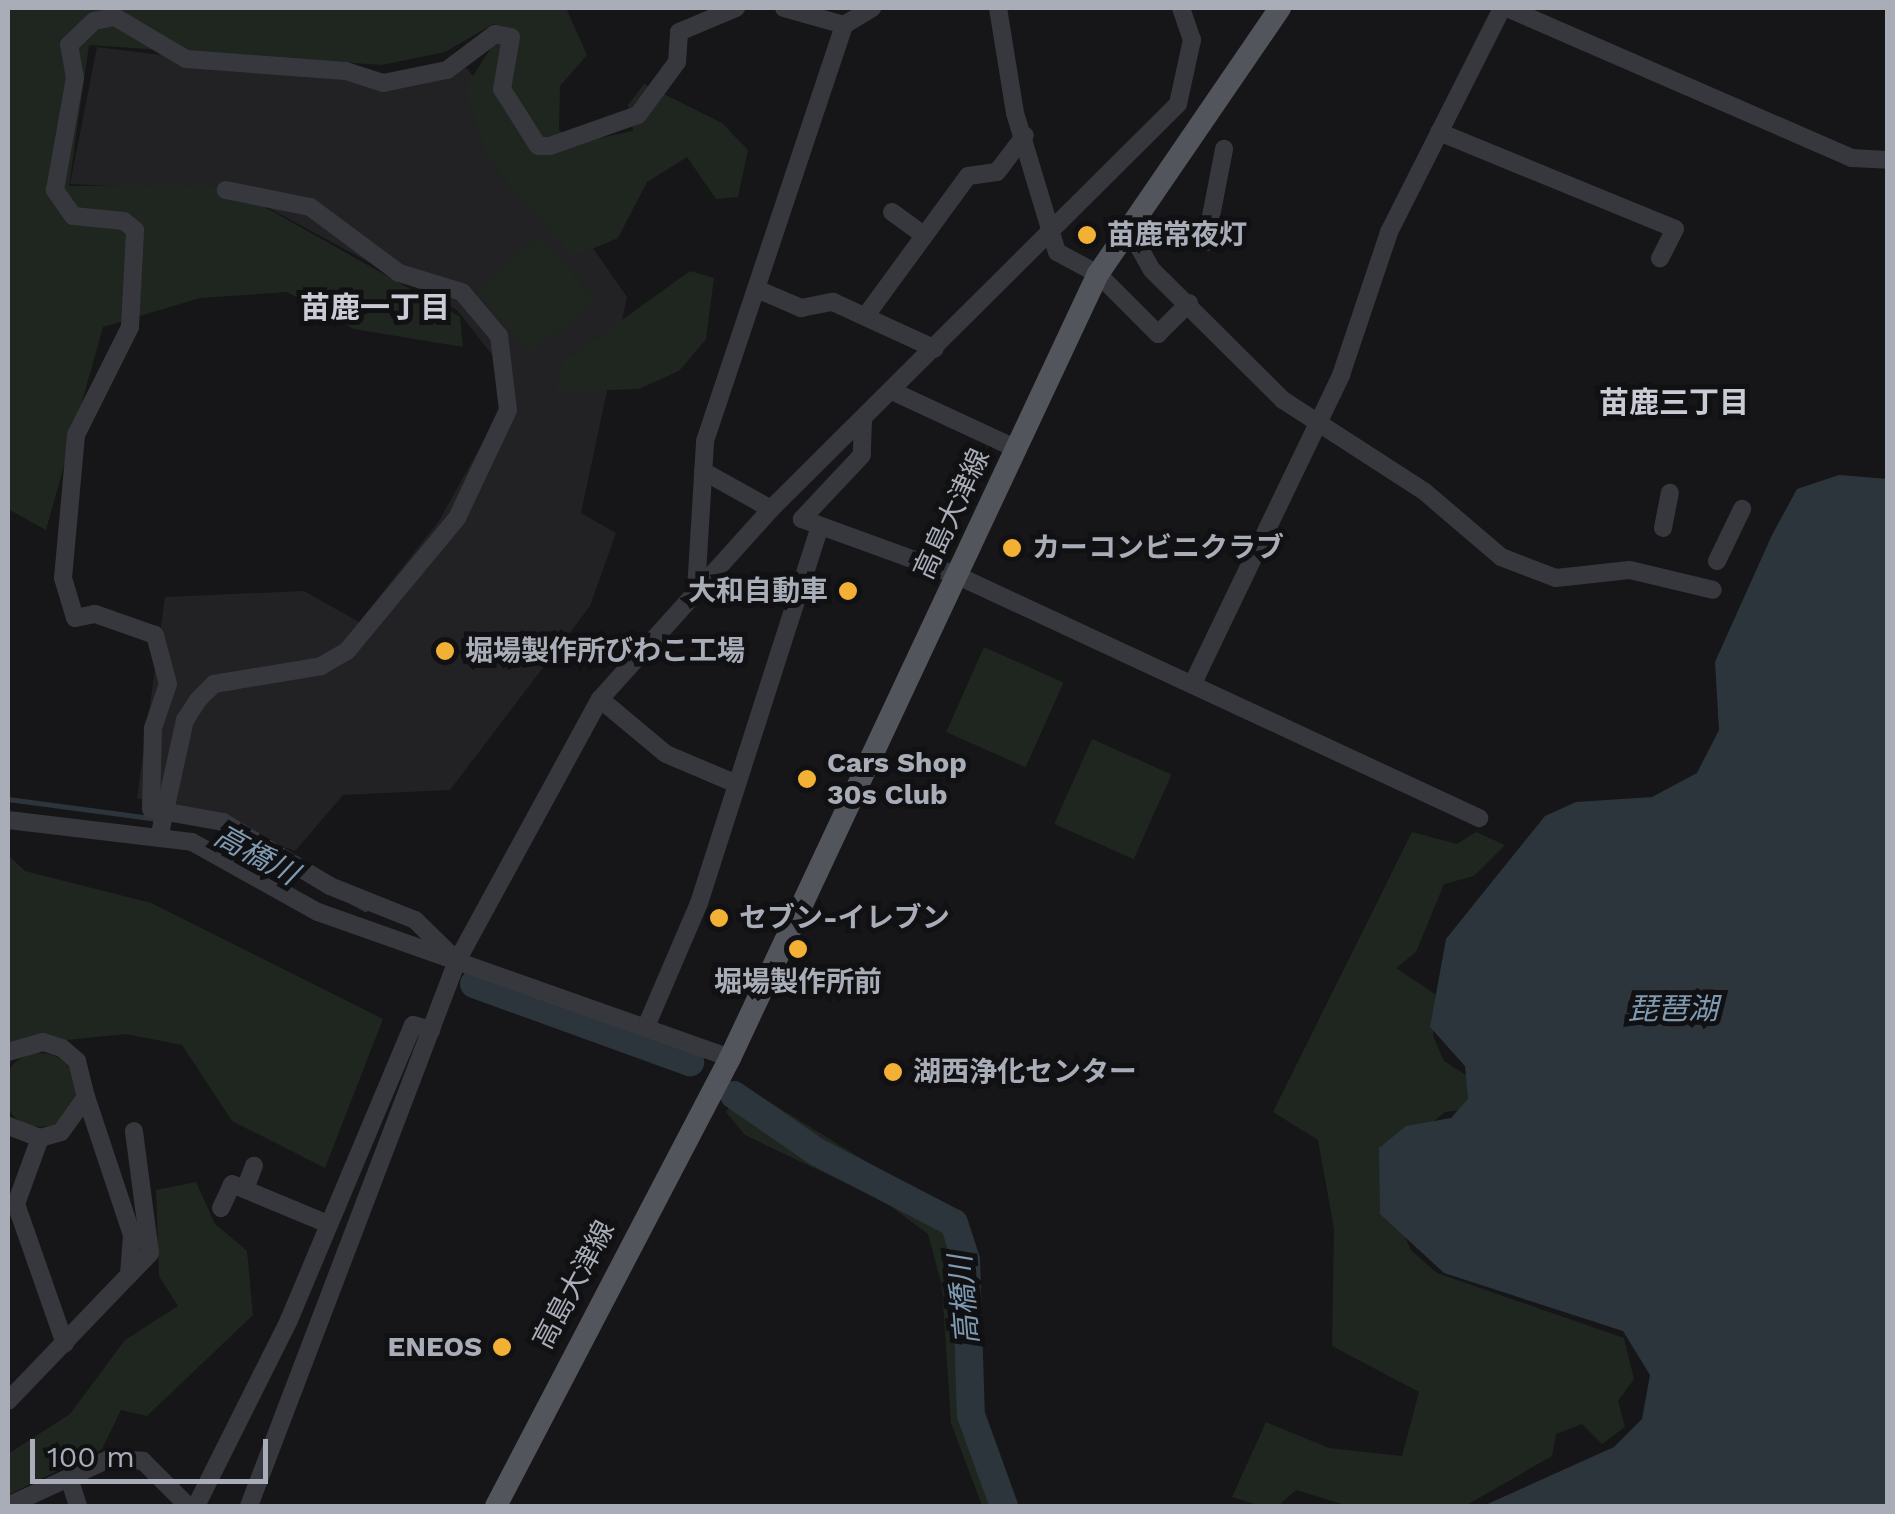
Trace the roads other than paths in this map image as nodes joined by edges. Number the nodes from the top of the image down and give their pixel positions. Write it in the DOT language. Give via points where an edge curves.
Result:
graph roads {
  1 [pos="736,8"];
  2 [pos="784,8"];
  3 [pos="872,8"];
  4 [pos="998,8"];
  5 [pos="1181,8"];
  6 [pos="1280,8"];
  7 [pos="1505,8"];
  8 [pos="844,25"];
  9 [pos="1439,132"];
  10 [pos="1025,136"];
  11 [pos="1224,149"];
  12 [pos="1888,160"];
  13 [pos="226,190"];
  14 [pos="892,212"];
  15 [pos="1128,228"];
  16 [pos="924,235"];
  17 [pos="1049,238"];
  18 [pos="1206,242"];
  19 [pos="1660,258"];
  20 [pos="1098,274"];
  21 [pos="759,290"];
  22 [pos="1189,303"];
  23 [pos="867,314"];
  24 [pos="934,350"];
  25 [pos="892,391"];
  26 [pos="863,420"];
  27 [pos="1322,420"];
  28 [pos="1015,448"];
  29 [pos="703,471"];
  30 [pos="1670,494"];
  31 [pos="771,508"];
  32 [pos="1742,509"];
  33 [pos="820,526"];
  34 [pos="1663,528"];
  35 [pos="1717,560"];
  36 [pos="956,574"];
  37 [pos="696,590"];
  38 [pos="1713,590"];
  39 [pos="1193,683"];
  40 [pos="600,699"];
  41 [pos="732,782"];
  42 [pos="164,812"];
  43 [pos="1480,818"];
  44 [pos="8,820"];
  45 [pos="159,838"];
  46 [pos="457,961"];
  47 [pos="648,1022"];
  48 [pos="430,1030"];
  49 [pos="8,1052"];
  50 [pos="726,1064"];
  51 [pos="86,1098"];
  52 [pos="8,1126"];
  53 [pos="134,1131"];
  54 [pos="40,1138"];
  55 [pos="254,1166"];
  56 [pos="245,1189"];
  57 [pos="220,1208"];
  58 [pos="328,1224"];
  59 [pos="129,1275"];
  60 [pos="65,1344"];
  61 [pos="8,1401"];
  62 [pos="69,1478"];
  63 [pos="8,1506"];
  64 [pos="78,1506"];
  65 [pos="192,1506"];
  66 [pos="249,1506"];
  67 [pos="496,1506"];
  1 -- 42 [label="street" via="679,32 677,62 638,115 550,146 538,146 502,89 511,37 496,34 447,70 383,82 346,70 186,59 116,18 77,32 55,190 73,216 124,220 135,230 130,327 76,435 65,597 75,618 95,614 155,635 168,684 153,728 150,809"];
  2 -- 8 [label="street"];
  3 -- 8 [label="street"];
  4 -- 10 [label="street"];
  5 -- 17 [label="street" via="1192,40 1178,104"];
  6 -- 15 [label="main road, 高島大津線"];
  7 -- 9 [label="street"];
  7 -- 12 [label="street" via="1852,158"];
  8 -- 21 [label="street"];
  9 -- 19 [label="street" via="1675,228"];
  9 -- 27 [label="street" via="1389,232 1372,306"];
  10 -- 16 [label="street" via="997,172 968,176"];
  10 -- 17 [label="street"];
  11 -- 18 [label="street"];
  13 -- 42 [label="street" via="310,207 399,272 462,292 499,336 508,410 457,518 347,651 321,666 214,684 198,700"];
  14 -- 16 [label="street"];
  15 -- 20 [label="main road, 高島大津線"];
  15 -- 22 [label="street" via="1152,270"];
  16 -- 23 [label="street"];
  17 -- 20 [label="street"];
  17 -- 24 [label="street"];
  20 -- 22 [label="street" via="1158,334"];
  20 -- 28 [label="main road, 高島大津線"];
  21 -- 23 [label="street" via="801,308 833,302"];
  21 -- 29 [label="street" via="705,441"];
  22 -- 27 [label="street" via="1283,400"];
  23 -- 24 [label="street"];
  24 -- 25 [label="street"];
  25 -- 26 [label="street"];
  25 -- 28 [label="street"];
  26 -- 31 [label="street"];
  26 -- 33 [label="street" via="862,454 802,519"];
  27 -- 38 [label="street" via="1502,557 1556,578 1630,570"];
  27 -- 39 [label="street"];
  28 -- 36 [label="main road, 高島大津線"];
  29 -- 31 [label="street"];
  29 -- 37 [label="street"];
  30 -- 34 [label="street"];
  31 -- 37 [label="street"];
  32 -- 35 [label="street"];
  33 -- 36 [label="street"];
  33 -- 41 [label="street"];
  36 -- 39 [label="street"];
  36 -- 50 [label="main road, 高島大津線"];
  37 -- 40 [label="street"];
  39 -- 43 [label="street"];
  40 -- 41 [label="street" via="666,754"];
  40 -- 46 [label="street"];
  41 -- 47 [label="street" via="699,903"];
  42 -- 45 [label="street"];
  42 -- 46 [label="street" via="223,822 330,886 416,920"];
  44 -- 45 [label="street"];
  45 -- 46 [label="street" via="228,856 318,912"];
  46 -- 47 [label="street"];
  46 -- 48 [label="street"];
  47 -- 50 [label="street"];
  48 -- 58 [label="street" via="413,1026"];
  48 -- 66 [label="street"];
  49 -- 51 [label="street" via="43,1042 62,1048 76,1060"];
  50 -- 67 [label="main road, 高島大津線"];
  51 -- 54 [label="street" via="78,1118"];
  51 -- 59 [label="street" via="132,1235"];
  52 -- 54 [label="street"];
  53 -- 59 [label="street" via="150,1254"];
  54 -- 60 [label="street" via="16,1204"];
  55 -- 56 [label="street"];
  56 -- 57 [label="street" via="232,1184"];
  56 -- 58 [label="street"];
  58 -- 65 [label="street"];
  59 -- 60 [label="street"];
  60 -- 61 [label="street"];
  62 -- 63 [label="street"];
  62 -- 64 [label="street"];
  62 -- 65 [label="street" via="109,1459 143,1461"];
}
